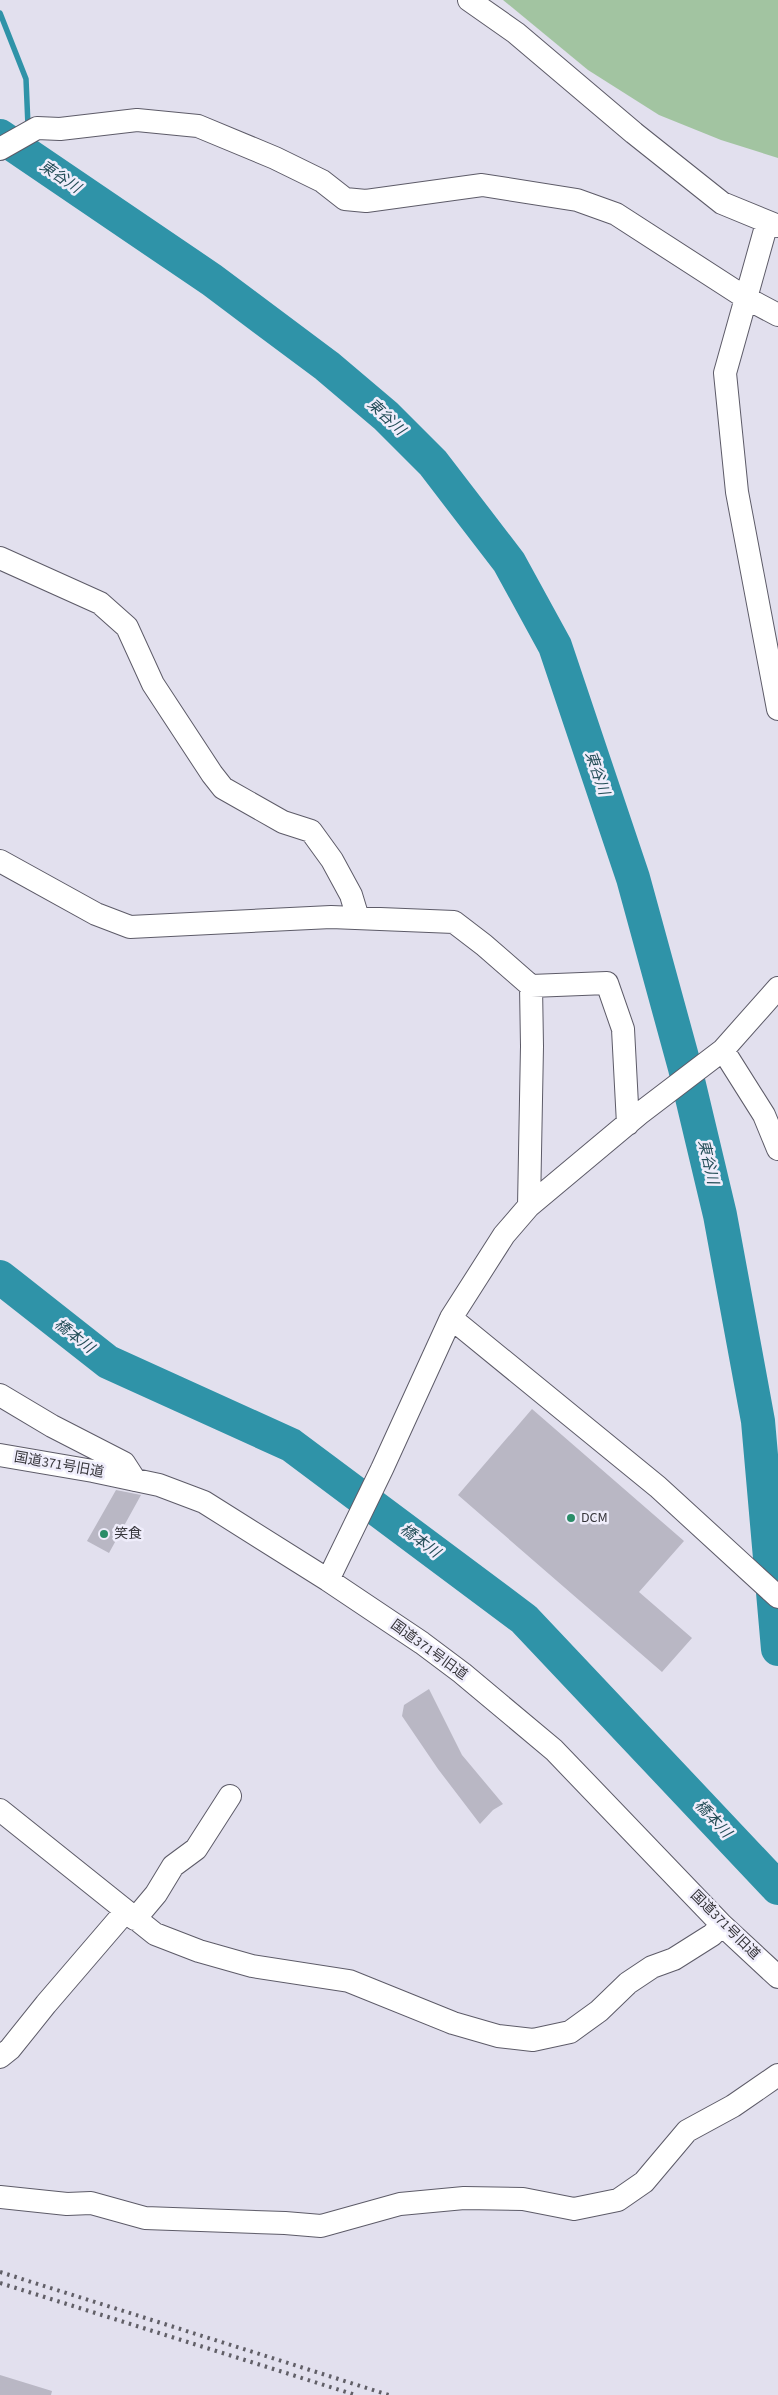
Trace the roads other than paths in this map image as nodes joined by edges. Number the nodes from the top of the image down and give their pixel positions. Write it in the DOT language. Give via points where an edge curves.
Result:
graph roads {
  1 [pos="469,0"];
  2 [pos="0,149"];
  3 [pos="772,225"];
  4 [pos="746,298"];
  5 [pos="778,315"];
  6 [pos="0,558"];
  7 [pos="778,709"];
  8 [pos="0,861"];
  9 [pos="358,918"];
  10 [pos="530,986"];
  11 [pos="778,988"];
  12 [pos="715,1056"];
  13 [pos="633,1119"];
  14 [pos="778,1149"];
  15 [pos="529,1206"];
  16 [pos="451,1318"];
  17 [pos="0,1395"];
  18 [pos="0,1455"];
  19 [pos="135,1480"];
  20 [pos="328,1580"];
  21 [pos="778,1598"];
  22 [pos="230,1796"];
  23 [pos="0,1810"];
  24 [pos="130,1915"];
  25 [pos="722,1925"];
  26 [pos="778,1977"];
  27 [pos="0,2057"];
  28 [pos="778,2075"];
  29 [pos="0,2197"];
  1 -- 3 [label="street" via="516,33 722,204"];
  2 -- 4 [label="street" via="36,128 60,129 137,120 198,126 322,181 345,199 359,201 482,185 577,200 616,214"];
  3 -- 4 [label="street"];
  4 -- 5 [label="street"];
  4 -- 7 [label="street" via="725,373 737,492"];
  6 -- 9 [label="street" via="100,603 127,628 153,684 223,788 274,817 311,831 332,860"];
  8 -- 9 [label="street" via="96,914 130,927"];
  9 -- 10 [label="street" via="454,922"];
  10 -- 13 [label="street" via="607,984 623,1029"];
  10 -- 15 [label="street"];
  11 -- 12 [label="street"];
  12 -- 13 [label="street"];
  12 -- 14 [label="street" via="764,1115"];
  13 -- 15 [label="street"];
  15 -- 16 [label="street" via="504,1235"];
  16 -- 20 [label="street"];
  16 -- 21 [label="street" via="658,1487"];
  17 -- 19 [label="street" via="124,1463"];
  18 -- 19 [label="street, 国道371号旧道"];
  19 -- 20 [label="street, 国道371号旧道" via="204,1502"];
  20 -- 25 [label="street, 国道371号旧道" via="462,1673 554,1750"];
  22 -- 24 [label="street" via="196,1850 173,1866 156,1894"];
  23 -- 24 [label="street"];
  24 -- 25 [label="street" via="155,1934 199,1952 252,1966 349,1981 453,2023 498,2036 532,2040 570,2032 628,1983 652,1967 674,1959"];
  24 -- 27 [label="street" via="75,1969"];
  25 -- 26 [label="street, 国道371号旧道"];
  28 -- 29 [label="street" via="687,2132 644,2182 618,2200 574,2209 524,2199 464,2198 400,2204 321,2226 145,2218 91,2203 67,2204"];
}
